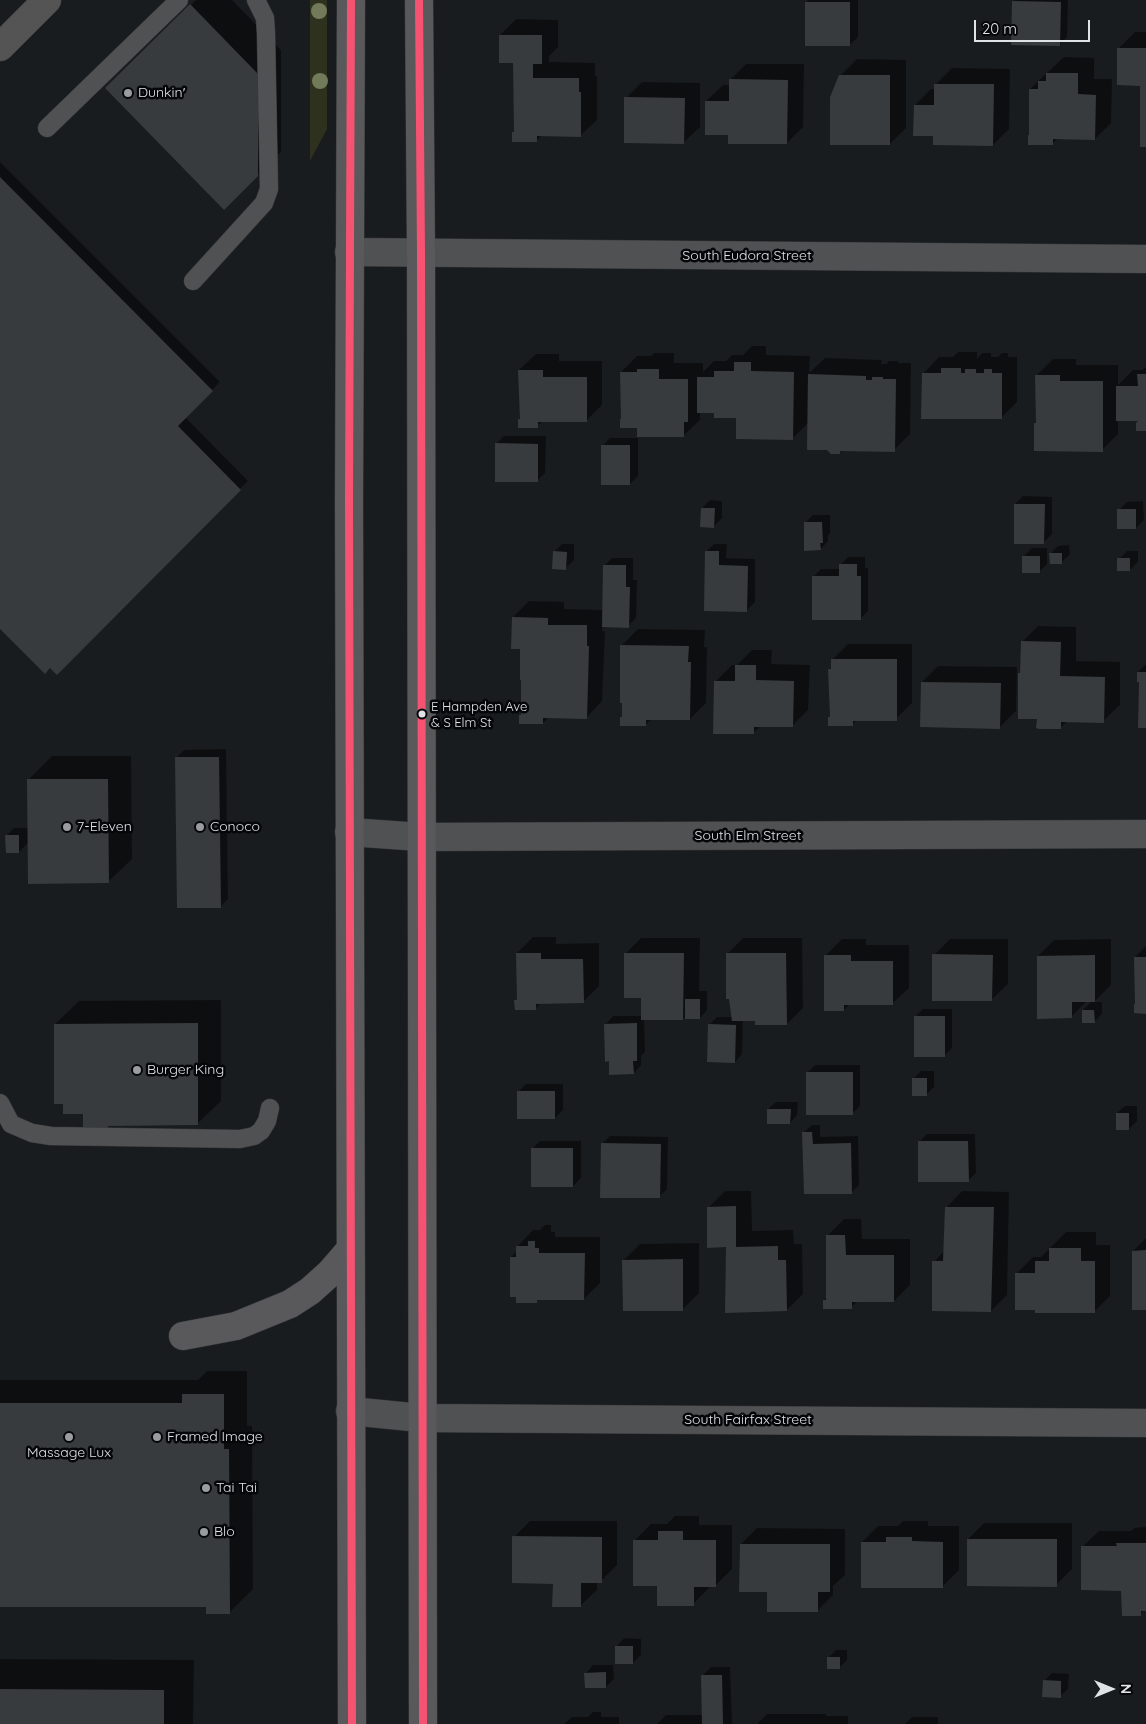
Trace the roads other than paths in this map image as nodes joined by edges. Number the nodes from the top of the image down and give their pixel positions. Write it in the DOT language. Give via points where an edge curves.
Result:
graph roads {
  1 [pos="46,0"];
  2 [pos="179,0"];
  3 [pos="256,0"];
  4 [pos="351,0"];
  5 [pos="419,0"];
  6 [pos="0,47"];
  7 [pos="47,128"];
  8 [pos="349,252"];
  9 [pos="421,253"];
  10 [pos="1146,259"];
  11 [pos="193,281"];
  12 [pos="349,832"];
  13 [pos="1146,834"];
  14 [pos="421,837"];
  15 [pos="0,1103"];
  16 [pos="270,1108"];
  17 [pos="350,1250"];
  18 [pos="183,1336"];
  19 [pos="350,1411"];
  20 [pos="421,1418"];
  21 [pos="1146,1423"];
  22 [pos="352,1724"];
  23 [pos="423,1724"];
  1 -- 6 [label="street"];
  2 -- 7 [label="lane"];
  3 -- 11 [label="lane" via="265,18 269,189 264,203"];
  4 -- 8 [label="highway"];
  5 -- 9 [label="highway"];
  8 -- 9 [label="street, South Eudora Street"];
  8 -- 12 [label="highway"];
  9 -- 10 [label="street, South Eudora Street"];
  9 -- 14 [label="highway"];
  12 -- 14 [label="street, South Elm Street"];
  12 -- 17 [label="highway"];
  13 -- 14 [label="street, South Elm Street"];
  14 -- 20 [label="highway"];
  15 -- 16 [label="lane" via="11,1124 32,1133 51,1136 240,1139 261,1132"];
  17 -- 18 [label="highway" via="330,1273 290,1304 236,1326"];
  17 -- 19 [label="highway"];
  19 -- 20 [label="street, South Fairfax Street"];
  19 -- 22 [label="highway"];
  20 -- 21 [label="street, South Fairfax Street"];
  20 -- 23 [label="highway"];
}
